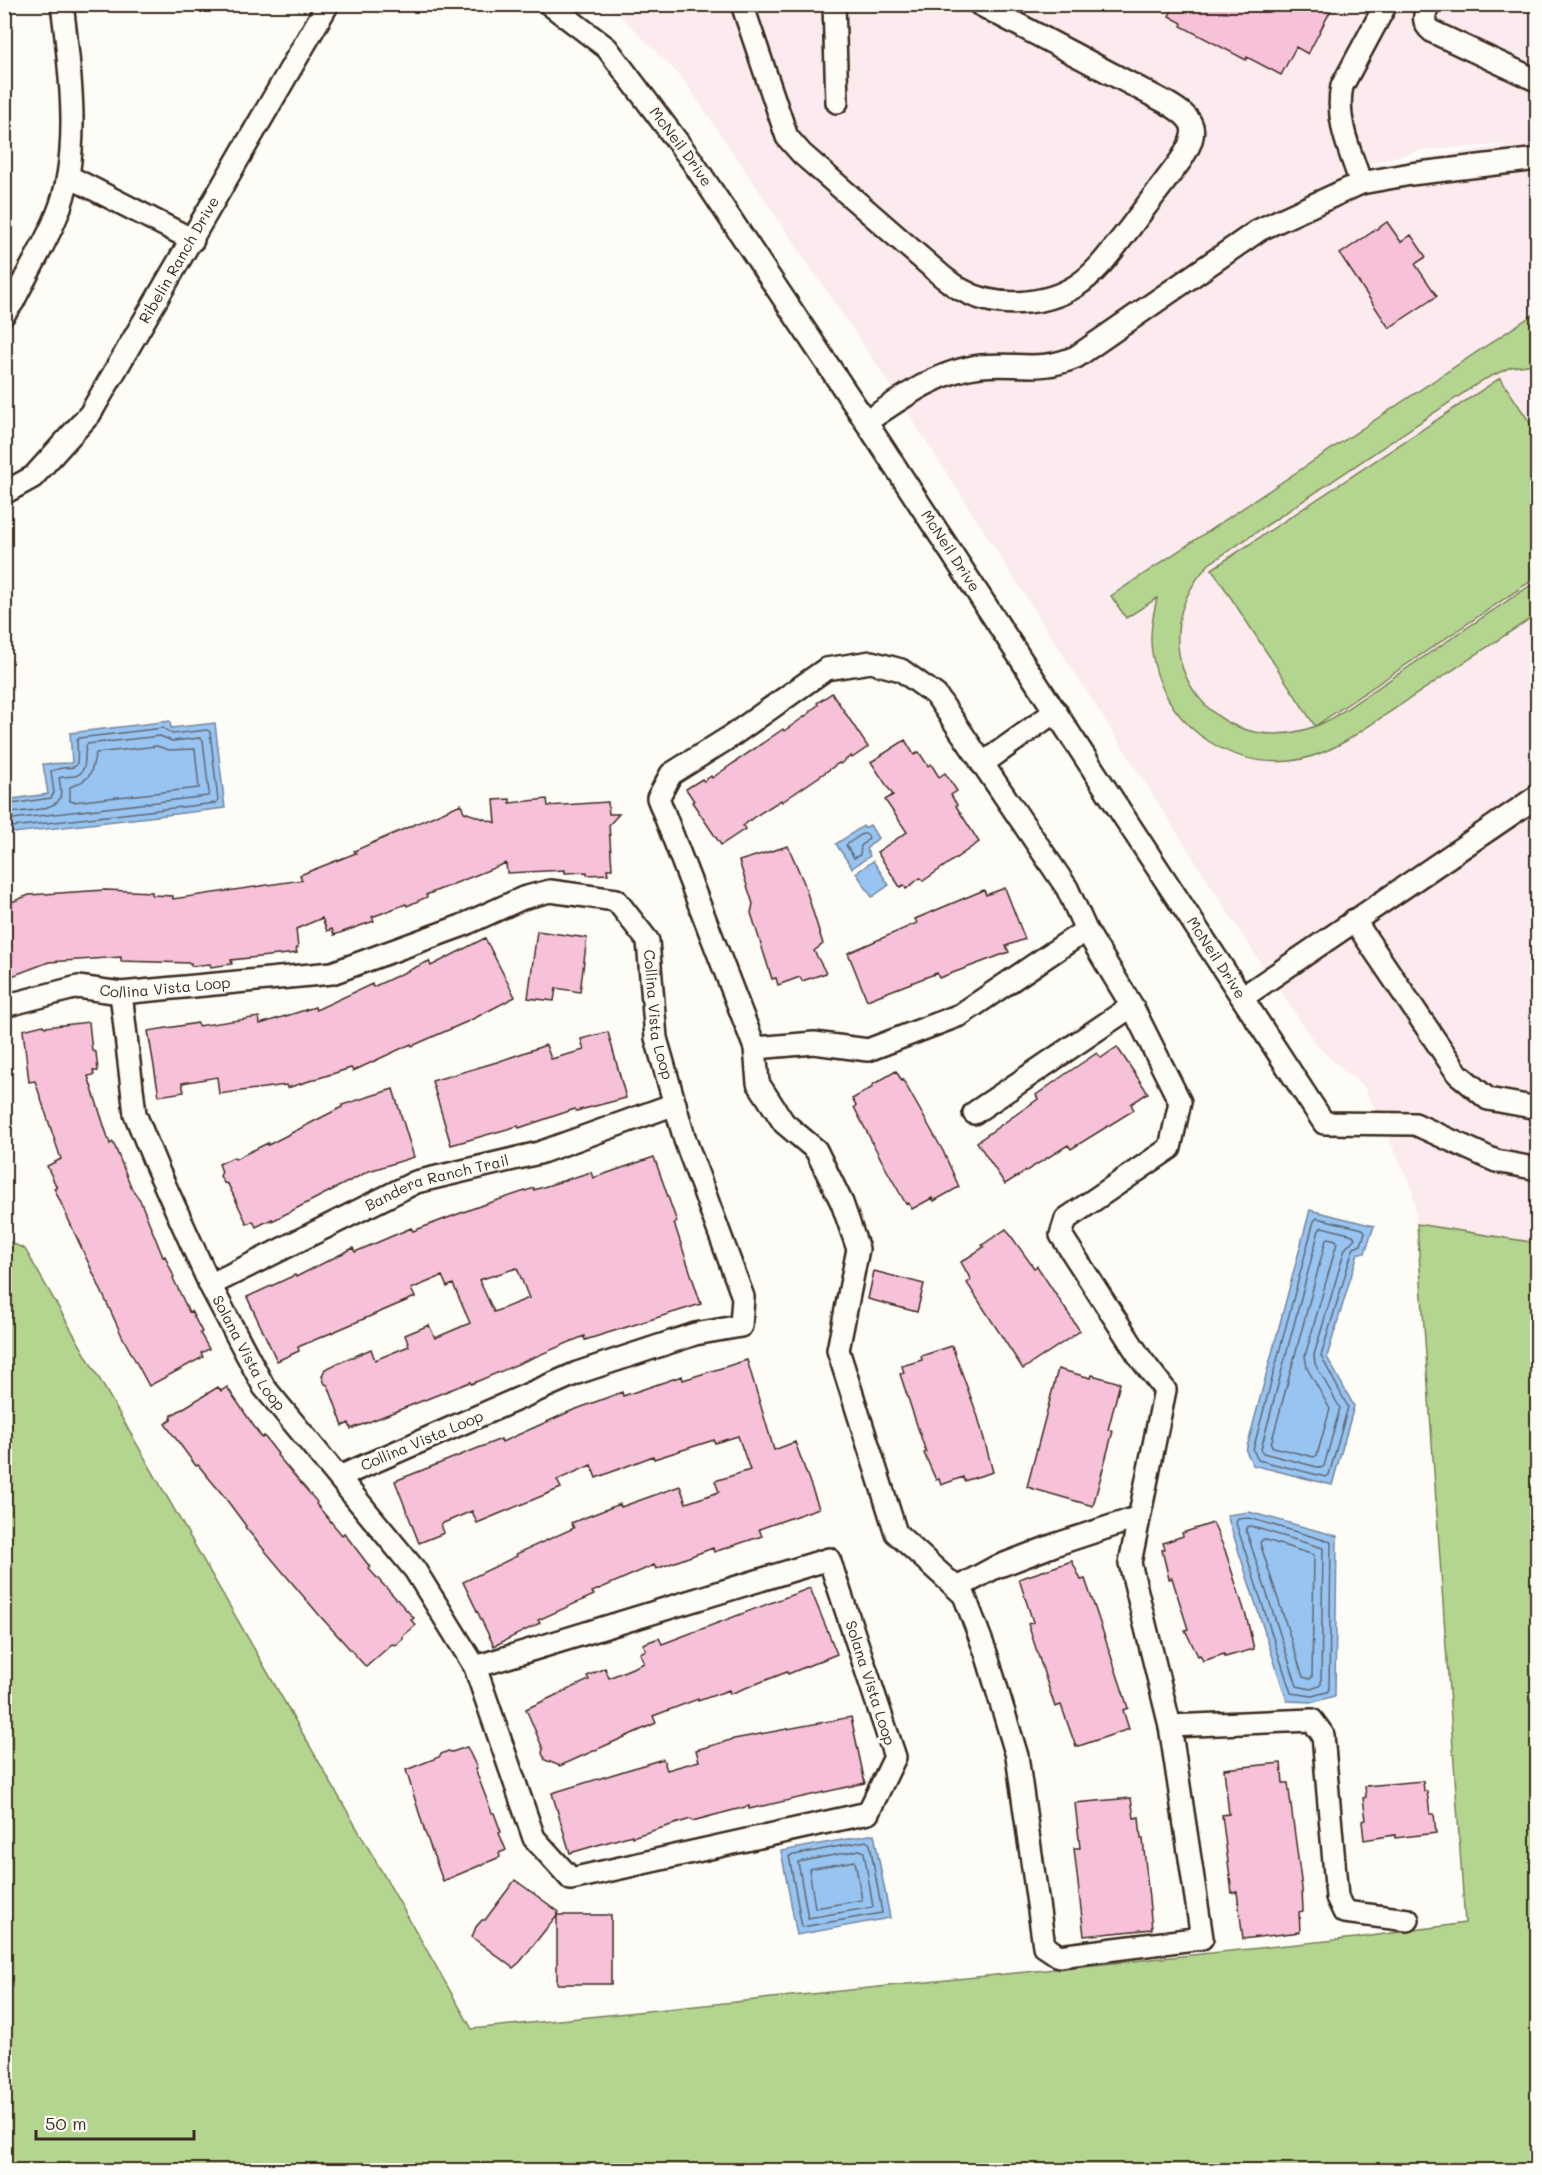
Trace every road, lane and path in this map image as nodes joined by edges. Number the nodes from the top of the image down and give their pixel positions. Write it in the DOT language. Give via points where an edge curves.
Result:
graph roads {
  1 [pos="62,4"];
  2 [pos="328,4"];
  3 [pos="549,4"];
  4 [pos="742,4"];
  5 [pos="834,4"];
  6 [pos="979,4"];
  7 [pos="1386,4"];
  8 [pos="1429,4"];
  9 [pos="1538,81"];
  10 [pos="837,102"];
  11 [pos="1538,159"];
  12 [pos="68,176"];
  13 [pos="1360,183"];
  14 [pos="193,240"];
  15 [pos="4,314"];
  16 [pos="866,422"];
  17 [pos="4,493"];
  18 [pos="1056,711"];
  19 [pos="982,764"];
  20 [pos="1538,796"];
  21 [pos="1354,920"];
  22 [pos="1086,930"];
  23 [pos="121,993"];
  24 [pos="1243,997"];
  25 [pos="4,1006"];
  26 [pos="1132,1006"];
  27 [pos="755,1048"];
  28 [pos="675,1104"];
  29 [pos="1538,1108"];
  30 [pos="974,1113"];
  31 [pos="1538,1169"];
  32 [pos="210,1286"];
  33 [pos="339,1477"];
  34 [pos="1139,1517"];
  35 [pos="957,1588"];
  36 [pos="475,1667"];
  37 [pos="1170,1726"];
  38 [pos="1408,1920"];
  1 -- 12 [label="street" via="72,137"];
  2 -- 14 [label="street, Ribelin Ranch Drive"];
  3 -- 16 [label="street, McNeil Drive" via="607,48 692,161"];
  4 -- 6 [label="street" via="787,137 802,154 963,291 990,300 1036,301 1076,286 1106,259 1181,160 1194,133 1185,114 1167,103"];
  5 -- 10 [label="street"];
  7 -- 13 [label="street" via="1342,86 1339,100 1340,117"];
  8 -- 9 [label="street" via="1423,16 1425,25 1433,32"];
  11 -- 13 [label="street"];
  12 -- 14 [label="street"];
  12 -- 15 [label="street" via="57,214"];
  13 -- 16 [label="street" via="1258,230 1076,357 1058,364 981,366 947,374"];
  14 -- 17 [label="street, Ribelin Ranch Drive" via="90,414 33,477"];
  16 -- 18 [label="street, McNeil Drive"];
  18 -- 19 [label="street"];
  18 -- 24 [label="street, McNeil Drive"];
  19 -- 22 [label="street" via="1067,888"];
  19 -- 27 [label="street" via="936,695 901,670 871,662 826,669 671,774 658,798"];
  20 -- 21 [label="street"];
  21 -- 24 [label="street"];
  21 -- 29 [label="street" via="1458,1074 1488,1099"];
  22 -- 26 [label="street"];
  22 -- 27 [label="street" via="960,1015 868,1050 814,1043"];
  23 -- 25 [label="street, Collina Vista Loop" via="78,987"];
  23 -- 28 [label="street, Collina Vista Loop" via="332,973 550,891 616,900 648,941 656,1038"];
  23 -- 32 [label="street, Solana Vista Loop" via="135,1114"];
  24 -- 31 [label="street, McNeil Drive" via="1324,1123 1415,1124 1497,1161"];
  26 -- 30 [label="street"];
  26 -- 34 [label="street" via="1180,1102 1170,1148 1066,1219 1061,1234 1165,1390"];
  27 -- 35 [label="street" via="758,1083 784,1123 816,1150 842,1203 858,1249 838,1350 896,1533"];
  28 -- 32 [label="street, Bandera Ranch Trail" via="539,1153 416,1182"];
  28 -- 33 [label="street, Collina Vista Loop" via="744,1297 741,1326 695,1334 577,1373"];
  32 -- 33 [label="street, Solana Vista Loop" via="264,1387"];
  33 -- 36 [label="street, Solana Vista Loop" via="415,1570"];
  34 -- 35 [label="street" via="994,1568"];
  34 -- 37 [label="street" via="1130,1563"];
  35 -- 37 [label="street" via="964,1595 986,1653 1017,1756 1044,1946 1059,1956 1202,1938"];
  36 -- 36 [label="street, Solana Vista Loop" via="534,1838 571,1879 868,1813 895,1757 829,1560"];
  37 -- 38 [label="street" via="1312,1720 1323,1735 1336,1897 1344,1912"];
}
